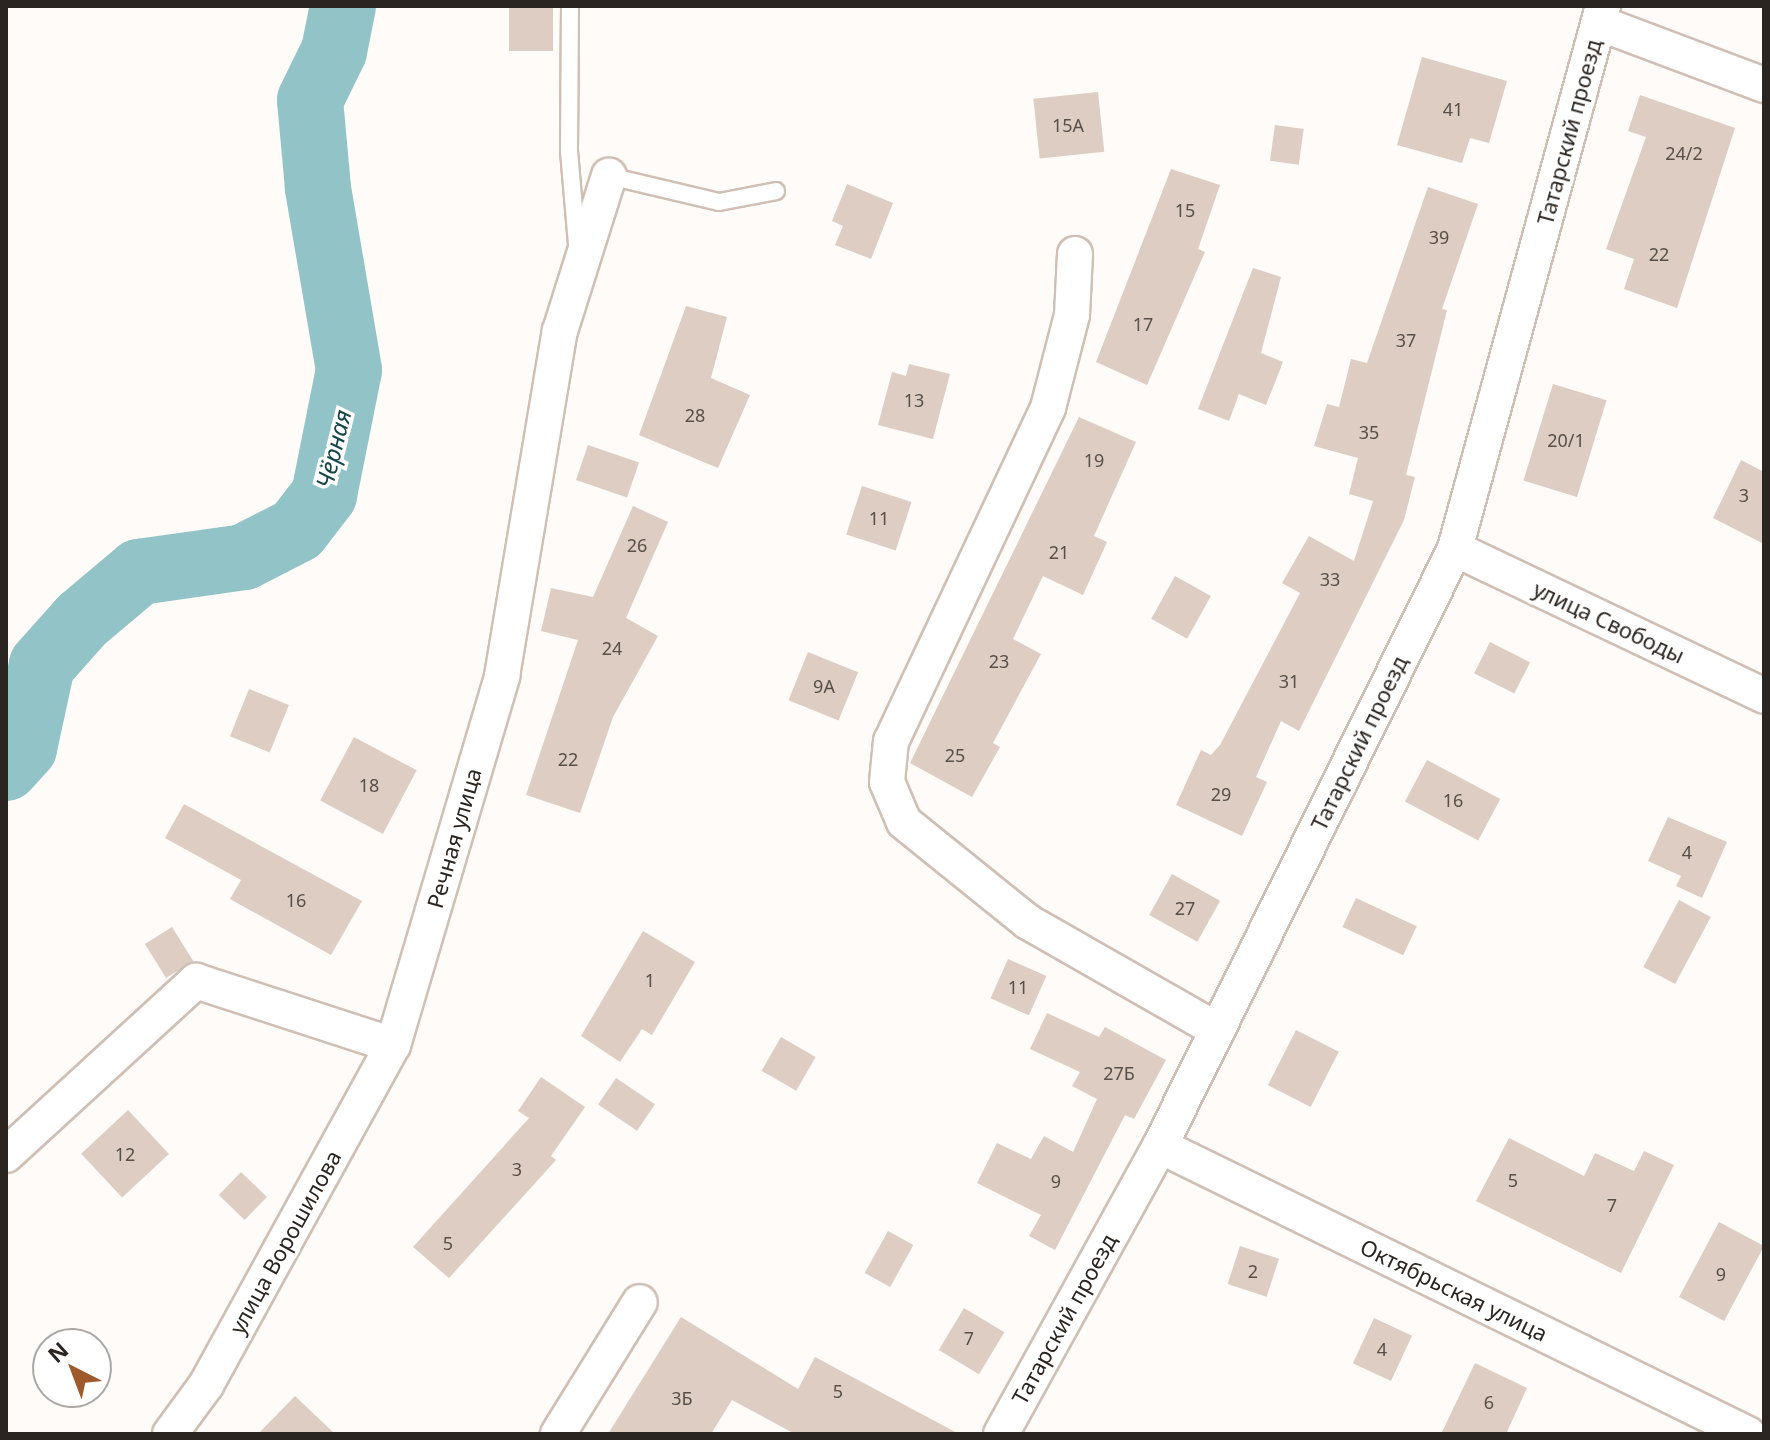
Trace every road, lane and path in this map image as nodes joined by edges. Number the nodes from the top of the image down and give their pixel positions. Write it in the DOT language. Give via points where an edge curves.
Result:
graph roads {
  1 [pos="570,6"];
  2 [pos="1601,14"];
  3 [pos="1764,85"];
  4 [pos="609,176"];
  5 [pos="776,191"];
  6 [pos="1075,254"];
  7 [pos="579,270"];
  8 [pos="1455,549"];
  9 [pos="1764,696"];
  10 [pos="1217,1030"];
  11 [pos="393,1045"];
  12 [pos="1160,1146"];
  13 [pos="6,1155"];
  14 [pos="640,1302"];
  15 [pos="170,1434"];
  16 [pos="558,1434"];
  17 [pos="1001,1434"];
  18 [pos="1748,1434"];
  1 -- 7 [label="lane" via="569,151"];
  2 -- 3 [label="street"];
  2 -- 8 [label="street, Татарский проезд"];
  4 -- 5 [label="lane" via="719,202"];
  4 -- 7 [label="street, Речная улица"];
  6 -- 10 [label="street" via="1072,315 1048,408 891,741 887,782 904,822 1028,922"];
  7 -- 11 [label="street, Речная улица" via="560,331 502,676"];
  8 -- 9 [label="street, улица Свободы"];
  8 -- 10 [label="street, Татарский проезд"];
  10 -- 12 [label="street, Татарский проезд"];
  11 -- 13 [label="street" via="196,981"];
  11 -- 15 [label="street, улица Ворошилова" via="206,1385"];
  12 -- 17 [label="street, Татарский проезд"];
  12 -- 18 [label="street, Октябрьская улица"];
  14 -- 16 [label="street"];
}
